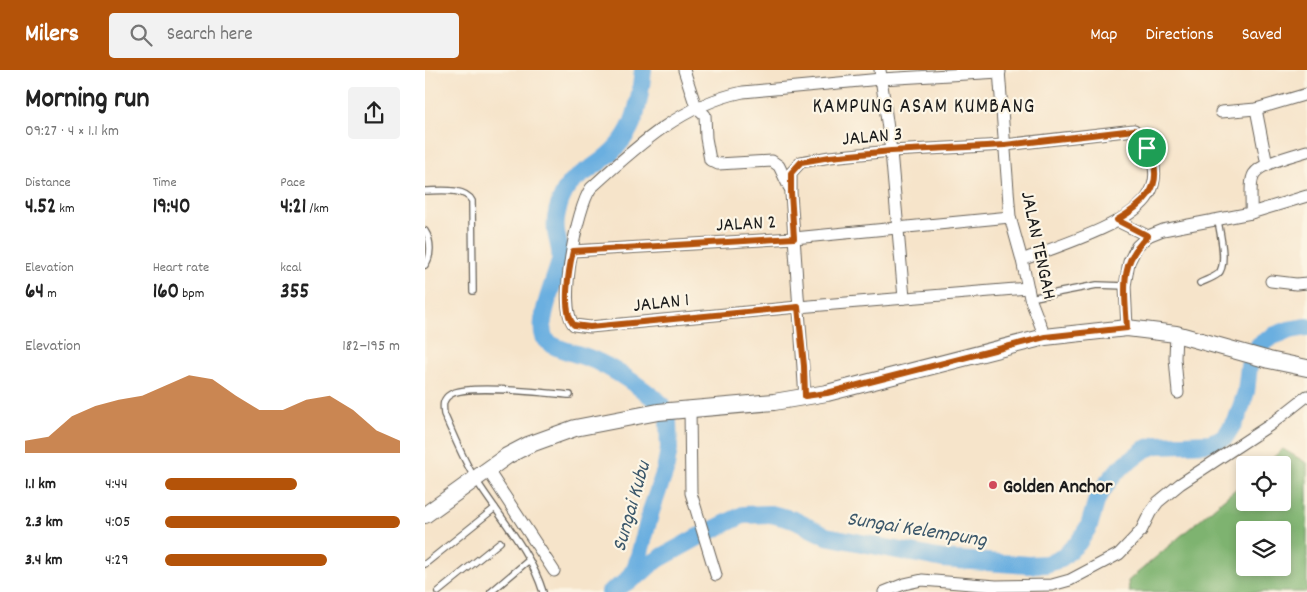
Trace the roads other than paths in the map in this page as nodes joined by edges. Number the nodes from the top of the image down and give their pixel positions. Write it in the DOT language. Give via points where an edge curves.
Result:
graph roads {
  1 [pos="684,70"];
  2 [pos="999,71"];
  3 [pos="880,75"];
  4 [pos="1307,94"];
  5 [pos="697,107"];
  6 [pos="1256,109"];
  7 [pos="1221,112"];
  8 [pos="1005,145"];
  9 [pos="1307,150"];
  10 [pos="891,151"];
  11 [pos="1267,165"];
  12 [pos="425,191"];
  13 [pos="791,193"];
  14 [pos="1307,196"];
  15 [pos="1251,213"];
  16 [pos="1010,217"];
  17 [pos="1117,220"];
  18 [pos="1218,220"];
  19 [pos="897,228"];
  20 [pos="425,231"];
  21 [pos="1148,236"];
  22 [pos="794,238"];
  23 [pos="573,251"];
  24 [pos="1022,260"];
  25 [pos="425,264"];
  26 [pos="1271,281"];
  27 [pos="1307,282"];
  28 [pos="1200,283"];
  29 [pos="1125,286"];
  30 [pos="473,290"];
  31 [pos="1029,293"];
  32 [pos="903,298"];
  33 [pos="798,307"];
  34 [pos="1127,328"];
  35 [pos="1176,334"];
  36 [pos="1045,337"];
  37 [pos="1307,368"];
  38 [pos="1178,393"];
  39 [pos="570,395"];
  40 [pos="805,396"];
  41 [pos="1307,396"];
  42 [pos="690,408"];
  43 [pos="481,474"];
  44 [pos="495,508"];
  45 [pos="425,515"];
  46 [pos="500,542"];
  47 [pos="529,560"];
  48 [pos="425,564"];
  49 [pos="554,571"];
  50 [pos="716,575"];
  51 [pos="438,592"];
  52 [pos="491,592"];
  53 [pos="543,592"];
  54 [pos="884,592"];
  1 -- 5 [label="street"];
  2 -- 3 [label="street, JALAN 1"];
  2 -- 8 [label="street, JALAN TENGAH"];
  3 -- 5 [label="street, JALAN 1" via="743,92"];
  3 -- 10 [label="street"];
  4 -- 6 [label="street"];
  5 -- 13 [label="street" via="705,115 710,160 717,164 772,162 779,166"];
  5 -- 23 [label="street, JALAN 1" via="650,136 591,188 585,196"];
  6 -- 7 [label="street"];
  6 -- 11 [label="street"];
  8 -- 10 [label="street, JALAN 3"];
  8 -- 16 [label="street, JALAN TENGAH"];
  8 -- 17 [label="street, JALAN 3" via="1134,130 1151,156 1155,174 1153,188 1141,205"];
  9 -- 11 [label="street"];
  10 -- 13 [label="street, JALAN 3" via="801,162 791,173"];
  10 -- 19 [label="street"];
  11 -- 15 [label="street" via="1253,175"];
  12 -- 30 [label="lane" via="459,192 473,200"];
  13 -- 22 [label="street"];
  14 -- 15 [label="street"];
  15 -- 18 [label="street"];
  16 -- 19 [label="street, JALAN 2"];
  16 -- 24 [label="street, JALAN TENGAH"];
  17 -- 21 [label="street"];
  17 -- 24 [label="street, JALAN 3"];
  18 -- 21 [label="street" via="1163,230"];
  18 -- 28 [label="lane" via="1222,268 1218,274"];
  19 -- 22 [label="street, JALAN 2"];
  19 -- 32 [label="street"];
  20 -- 25 [label="lane" via="430,254"];
  21 -- 29 [label="street" via="1133,254"];
  22 -- 23 [label="street, JALAN 2"];
  22 -- 33 [label="street"];
  23 -- 33 [label="street, JALAN 1" via="567,294 568,314 571,322 579,327"];
  24 -- 31 [label="street, JALAN TENGAH"];
  26 -- 27 [label="street"];
  29 -- 31 [label="lane"];
  29 -- 34 [label="street"];
  31 -- 32 [label="street, JALAN 1"];
  31 -- 36 [label="street, JALAN TENGAH"];
  32 -- 33 [label="street, JALAN 1"];
  33 -- 40 [label="street"];
  34 -- 35 [label="main road"];
  34 -- 36 [label="main road"];
  35 -- 37 [label="main road"];
  35 -- 38 [label="street"];
  36 -- 40 [label="main road"];
  39 -- 43 [label="lane" via="477,389 451,394 444,401 444,414"];
  40 -- 42 [label="main road" via="774,402"];
  41 -- 54 [label="street" via="1270,425 1180,484 1158,502 1129,544 1104,563 1070,580 1052,585 996,586 922,580"];
  42 -- 43 [label="main road" via="575,428 528,445"];
  42 -- 50 [label="street" via="691,493"];
  43 -- 44 [label="lane"];
  43 -- 45 [label="main road"];
  43 -- 49 [label="street"];
  44 -- 47 [label="lane"];
  44 -- 48 [label="lane"];
  46 -- 51 [label="lane"];
  47 -- 52 [label="lane"];
  47 -- 53 [label="lane"];
}
